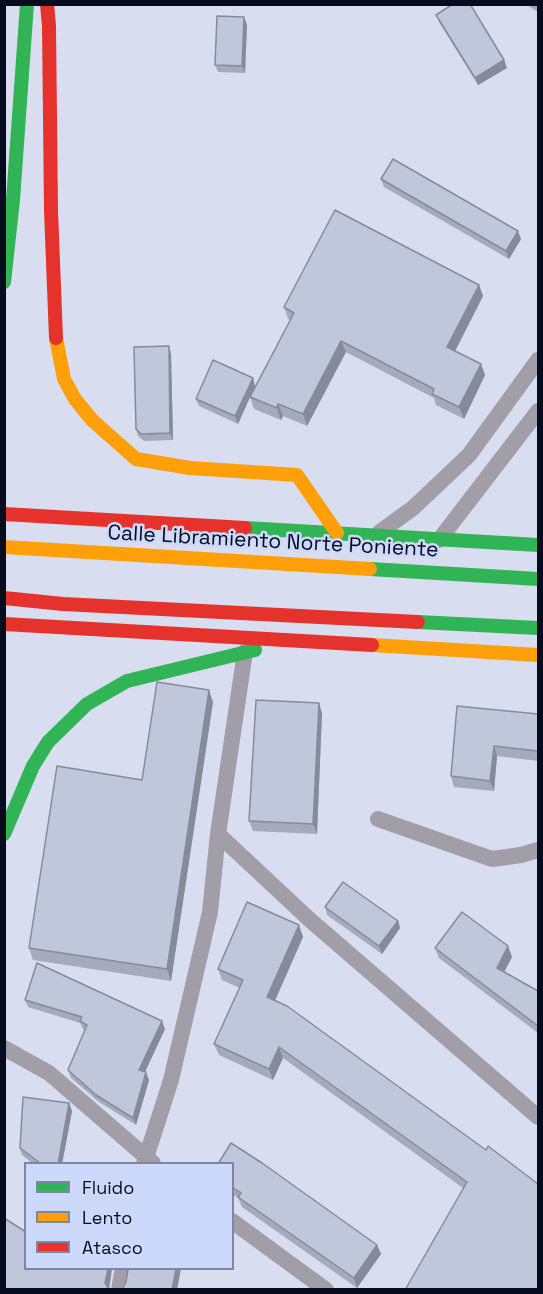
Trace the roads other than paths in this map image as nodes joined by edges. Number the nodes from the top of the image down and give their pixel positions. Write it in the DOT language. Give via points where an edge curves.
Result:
graph roads {
  1 [pos="27,4"];
  2 [pos="47,4"];
  3 [pos="4,282"];
  4 [pos="538,360"];
  5 [pos="538,411"];
  6 [pos="4,514"];
  7 [pos="337,534"];
  8 [pos="376,535"];
  9 [pos="439,540"];
  10 [pos="538,545"];
  11 [pos="4,547"];
  12 [pos="538,579"];
  13 [pos="4,598"];
  14 [pos="4,624"];
  15 [pos="538,628"];
  16 [pos="297,641"];
  17 [pos="245,652"];
  18 [pos="538,655"];
  19 [pos="378,819"];
  20 [pos="4,834"];
  21 [pos="218,834"];
  22 [pos="538,850"];
  23 [pos="4,1048"];
  24 [pos="538,1117"];
  25 [pos="148,1161"];
  26 [pos="234,1222"];
  27 [pos="123,1270"];
  28 [pos="118,1290"];
  29 [pos="326,1290"];
  1 -- 3 [label="main road"];
  2 -- 7 [label="main road" via="56,340 64,379 92,420 136,459 190,468 297,475"];
  4 -- 8 [label="lane" via="469,455 413,508"];
  5 -- 9 [label="lane"];
  6 -- 7 [label="main road, Calle Libramiento Norte Poniente"];
  7 -- 8 [label="main road, Calle Libramiento Norte Poniente"];
  8 -- 9 [label="main road, Calle Libramiento Norte Poniente"];
  9 -- 10 [label="main road, Calle Libramiento Norte Poniente"];
  11 -- 12 [label="main road, Calle Libramiento Norte Poniente"];
  13 -- 15 [label="main road"];
  14 -- 16 [label="main road"];
  16 -- 17 [label="main road"];
  16 -- 18 [label="main road"];
  17 -- 20 [label="main road" via="127,681 87,704 48,742 33,766"];
  17 -- 21 [label="lane"];
  19 -- 22 [label="lane" via="492,859"];
  21 -- 24 [label="lane" via="310,921"];
  21 -- 25 [label="lane" via="210,912"];
  23 -- 25 [label="lane" via="50,1074"];
  26 -- 29 [label="lane"];
  27 -- 28 [label="lane"];
}
